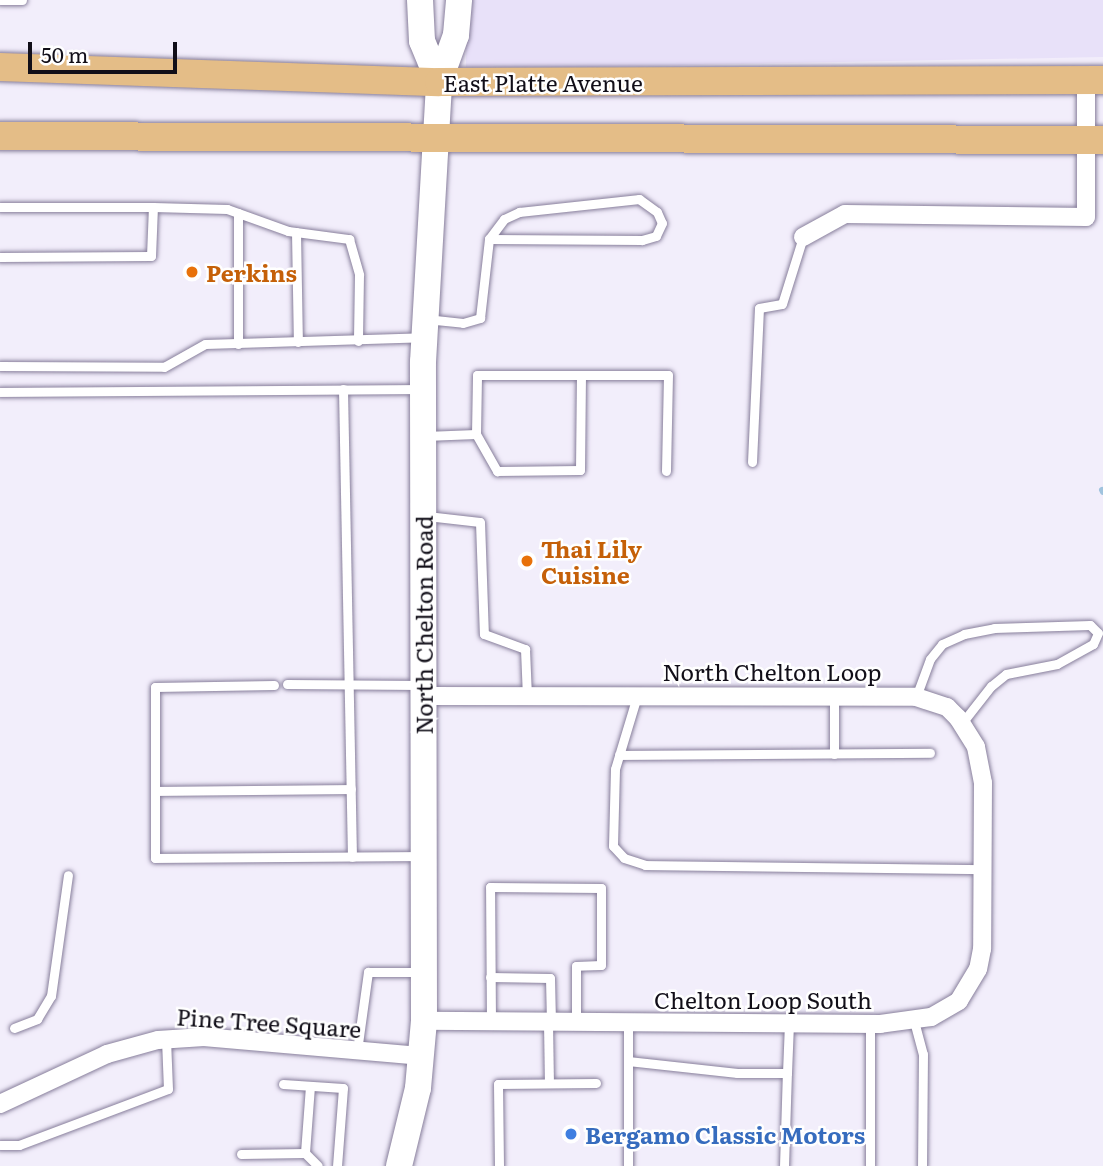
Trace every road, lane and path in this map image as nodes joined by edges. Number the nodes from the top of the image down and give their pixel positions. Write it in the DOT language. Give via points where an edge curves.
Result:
graph roads {
  1 [pos="0,0"];
  2 [pos="22,0"];
  3 [pos="420,0"];
  4 [pos="458,0"];
  5 [pos="0,67"];
  6 [pos="1095,80"];
  7 [pos="439,82"];
  8 [pos="0,136"];
  9 [pos="438,139"];
  10 [pos="1094,140"];
  11 [pos="0,207"];
  12 [pos="153,207"];
  13 [pos="238,213"];
  14 [pos="1094,217"];
  15 [pos="296,232"];
  16 [pos="803,237"];
  17 [pos="489,239"];
  18 [pos="0,257"];
  19 [pos="425,328"];
  20 [pos="358,341"];
  21 [pos="298,342"];
  22 [pos="238,344"];
  23 [pos="0,366"];
  24 [pos="581,375"];
  25 [pos="343,389"];
  26 [pos="423,389"];
  27 [pos="0,392"];
  28 [pos="476,434"];
  29 [pos="423,436"];
  30 [pos="752,462"];
  31 [pos="666,471"];
  32 [pos="423,516"];
  33 [pos="287,684"];
  34 [pos="350,684"];
  35 [pos="274,685"];
  36 [pos="423,691"];
  37 [pos="527,696"];
  38 [pos="637,696"];
  39 [pos="834,696"];
  40 [pos="916,697"];
  41 [pos="961,723"];
  42 [pos="930,753"];
  43 [pos="834,754"];
  44 [pos="619,755"];
  45 [pos="351,789"];
  46 [pos="155,791"];
  47 [pos="352,856"];
  48 [pos="424,856"];
  49 [pos="984,869"];
  50 [pos="68,875"];
  51 [pos="424,972"];
  52 [pos="490,977"];
  53 [pos="424,1021"];
  54 [pos="576,1021"];
  55 [pos="915,1021"];
  56 [pos="491,1022"];
  57 [pos="550,1022"];
  58 [pos="628,1022"];
  59 [pos="789,1023"];
  60 [pos="870,1024"];
  61 [pos="14,1028"];
  62 [pos="166,1039"];
  63 [pos="357,1051"];
  64 [pos="422,1056"];
  65 [pos="628,1061"];
  66 [pos="787,1073"];
  67 [pos="549,1083"];
  68 [pos="596,1083"];
  69 [pos="283,1084"];
  70 [pos="310,1086"];
  71 [pos="0,1104"];
  72 [pos="0,1145"];
  73 [pos="305,1153"];
  74 [pos="241,1154"];
  75 [pos="318,1166"];
  76 [pos="337,1166"];
  77 [pos="399,1166"];
  78 [pos="499,1166"];
  79 [pos="628,1166"];
  80 [pos="784,1166"];
  81 [pos="870,1166"];
  82 [pos="922,1166"];
  1 -- 2 [label="lane"];
  3 -- 7 [label="main road, North Chelton Road" via="422,41"];
  4 -- 7 [label="main road, North Chelton Road" via="456,36"];
  5 -- 7 [label="main road, East Platte Avenue"];
  6 -- 7 [label="main road, East Platte Avenue"];
  6 -- 10 [label="street, East Platte Avenue"];
  7 -- 9 [label="main road, North Chelton Road"];
  8 -- 9 [label="main road"];
  9 -- 10 [label="main road"];
  9 -- 19 [label="main road, North Chelton Road"];
  10 -- 14 [label="street, East Platte Avenue"];
  11 -- 12 [label="lane"];
  12 -- 13 [label="lane"];
  12 -- 18 [label="lane" via="151,256"];
  13 -- 15 [label="lane"];
  13 -- 22 [label="lane"];
  14 -- 16 [label="street, East Platte Avenue" via="845,214"];
  15 -- 20 [label="lane" via="349,239 359,275"];
  15 -- 21 [label="lane"];
  16 -- 30 [label="lane" via="782,304 759,308"];
  17 -- 17 [label="lane" via="642,240 656,236 662,223 649,203 639,199 568,204 519,212 504,219"];
  17 -- 19 [label="lane" via="480,318"];
  19 -- 20 [label="lane"];
  19 -- 26 [label="main road, North Chelton Road"];
  20 -- 21 [label="lane"];
  21 -- 22 [label="lane"];
  22 -- 23 [label="lane" via="205,344 164,367"];
  24 -- 28 [label="lane" via="477,375"];
  24 -- 28 [label="lane" via="580,470 497,471"];
  24 -- 31 [label="lane" via="668,375"];
  25 -- 26 [label="lane"];
  25 -- 27 [label="lane"];
  25 -- 34 [label="lane"];
  26 -- 29 [label="main road, North Chelton Road"];
  28 -- 29 [label="lane"];
  29 -- 32 [label="main road, North Chelton Road"];
  32 -- 36 [label="main road, North Chelton Road"];
  32 -- 37 [label="lane" via="467,517 480,523 484,634 525,649"];
  33 -- 34 [label="lane"];
  34 -- 36 [label="lane"];
  34 -- 45 [label="lane"];
  35 -- 46 [label="lane" via="155,687"];
  36 -- 37 [label="street, North Chelton Loop"];
  36 -- 48 [label="main road, North Chelton Road"];
  37 -- 38 [label="street, North Chelton Loop"];
  38 -- 39 [label="street, North Chelton Loop"];
  38 -- 44 [label="lane"];
  39 -- 40 [label="street, North Chelton Loop"];
  39 -- 43 [label="lane"];
  40 -- 41 [label="street, North Chelton Loop" via="947,708"];
  40 -- 41 [label="lane" via="930,659 942,644 964,634 994,628 1090,625 1098,633 1093,644 1057,664 1006,674"];
  41 -- 49 [label="street, North Chelton Loop" via="981,765"];
  42 -- 43 [label="lane"];
  43 -- 44 [label="lane"];
  44 -- 49 [label="lane" via="613,846 624,859"];
  45 -- 46 [label="lane"];
  45 -- 47 [label="lane"];
  46 -- 47 [label="lane" via="155,859"];
  47 -- 48 [label="lane"];
  48 -- 51 [label="main road, North Chelton Road"];
  49 -- 55 [label="street, Chelton Loop South" via="978,969 959,1001"];
  50 -- 61 [label="lane" via="51,996 37,1019"];
  51 -- 53 [label="main road, North Chelton Road"];
  51 -- 63 [label="lane" via="368,972"];
  52 -- 54 [label="lane" via="490,887 601,888 601,965 576,965"];
  52 -- 56 [label="lane"];
  52 -- 57 [label="lane" via="550,978"];
  53 -- 56 [label="street, Chelton Loop South"];
  53 -- 64 [label="main road, North Chelton Road"];
  54 -- 57 [label="street, Chelton Loop South"];
  54 -- 58 [label="street, Chelton Loop South"];
  55 -- 60 [label="street, Chelton Loop South"];
  55 -- 82 [label="lane" via="922,1054"];
  56 -- 57 [label="street, Chelton Loop South"];
  57 -- 67 [label="lane"];
  58 -- 59 [label="street, Chelton Loop South"];
  58 -- 65 [label="lane"];
  59 -- 60 [label="street, Chelton Loop South"];
  59 -- 66 [label="lane"];
  60 -- 81 [label="lane"];
  62 -- 63 [label="street, Pine Tree Square" via="204,1037"];
  62 -- 71 [label="street, Pine Tree Square" via="107,1054"];
  62 -- 72 [label="lane" via="168,1089 19,1145"];
  63 -- 64 [label="street, Pine Tree Square"];
  64 -- 77 [label="main road, North Chelton Road"];
  65 -- 66 [label="lane" via="737,1073"];
  65 -- 79 [label="lane"];
  66 -- 80 [label="lane"];
  67 -- 68 [label="lane"];
  67 -- 78 [label="lane" via="498,1084"];
  69 -- 70 [label="lane"];
  70 -- 73 [label="lane"];
  70 -- 76 [label="lane" via="343,1088"];
  73 -- 74 [label="lane"];
  73 -- 75 [label="lane"];
}
